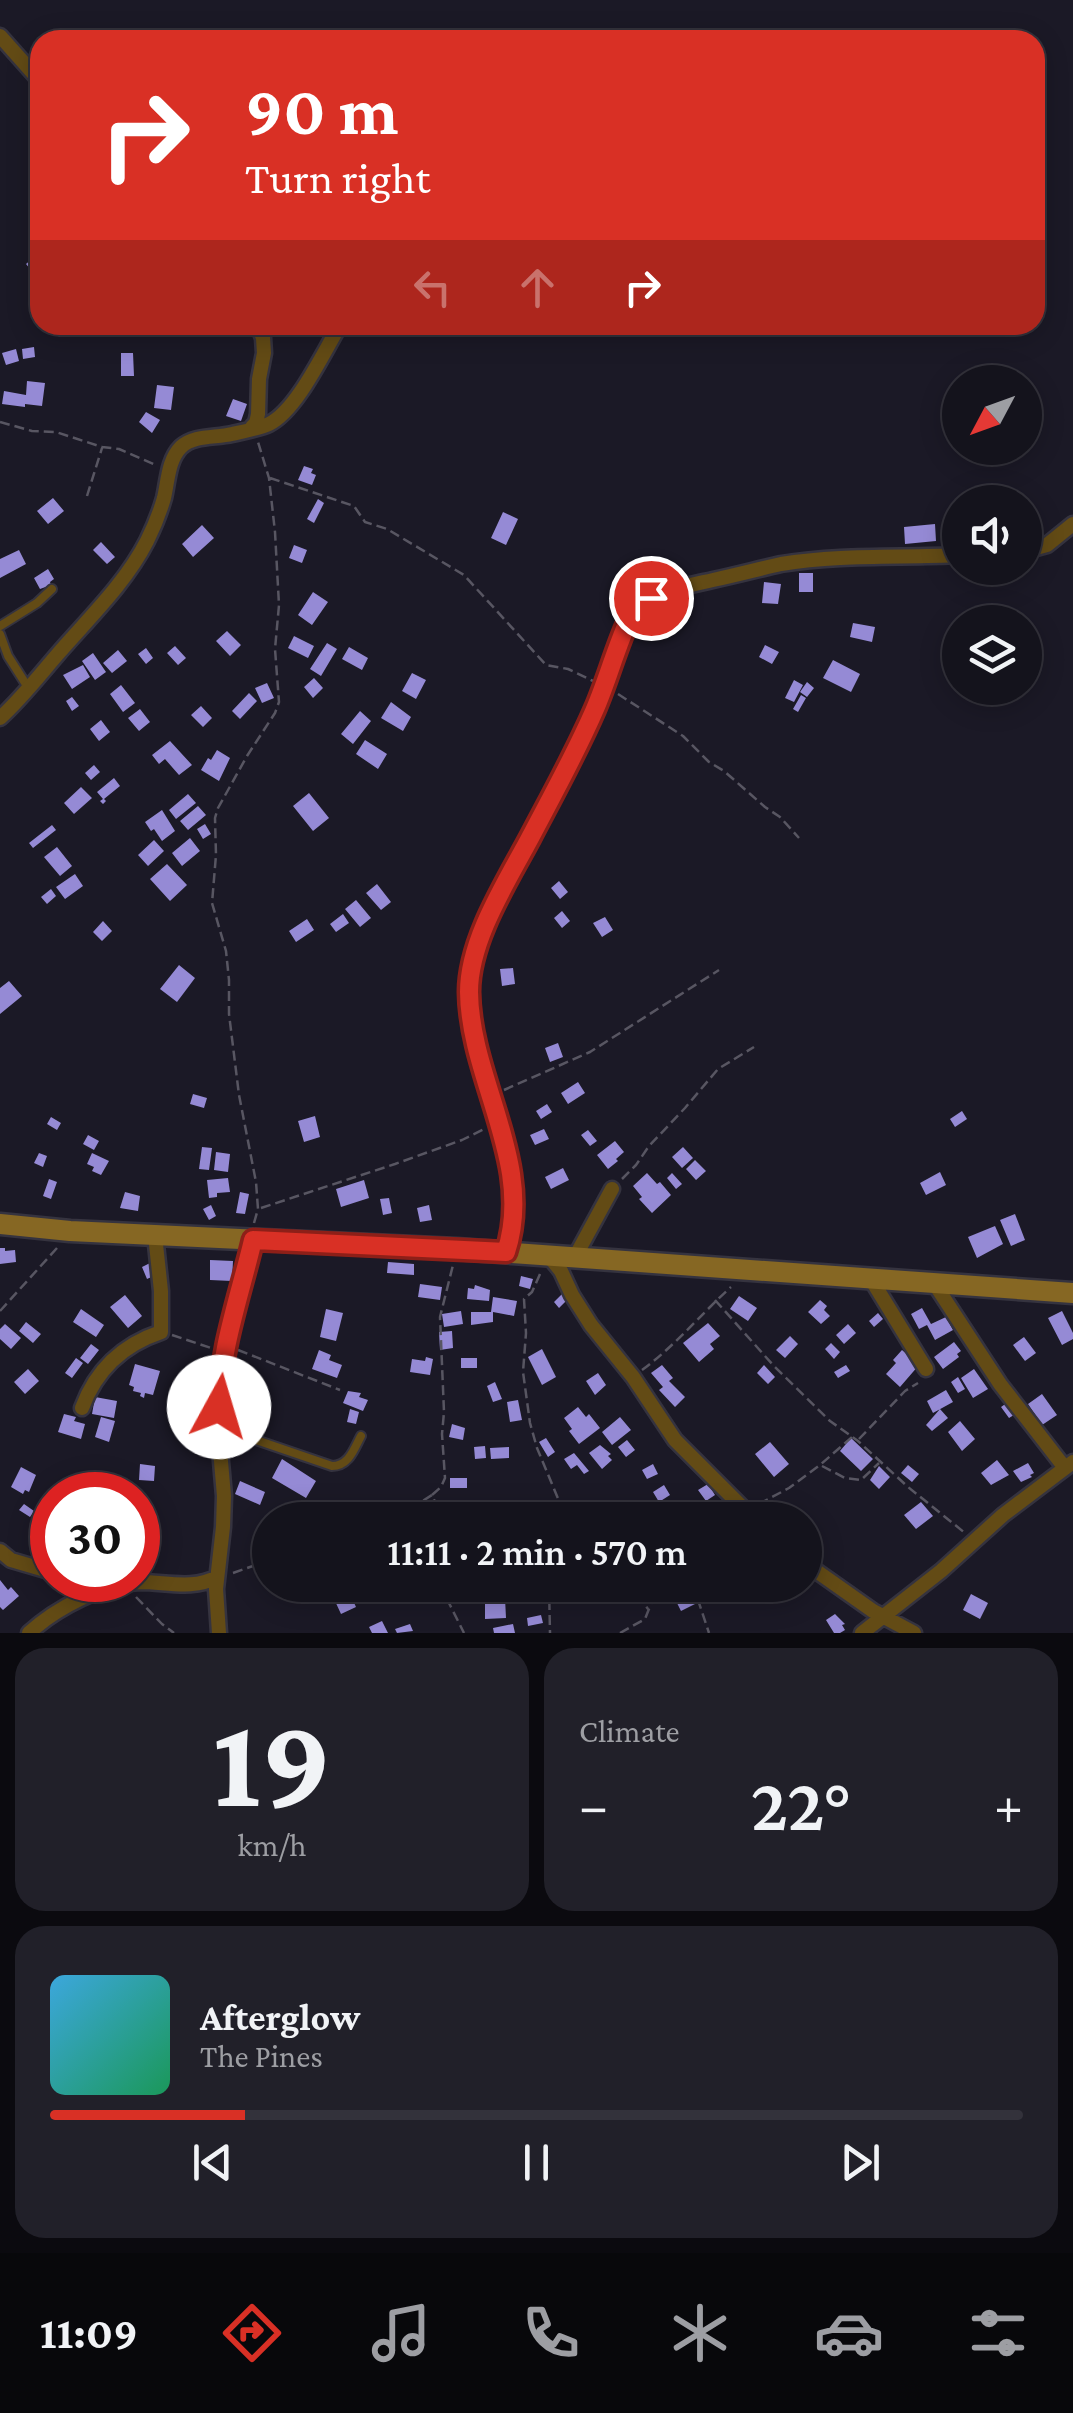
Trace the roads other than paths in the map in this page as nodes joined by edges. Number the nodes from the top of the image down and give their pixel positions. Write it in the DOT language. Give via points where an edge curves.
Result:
graph roads {
  1 [pos="0,36"];
  2 [pos="30,70"];
  3 [pos="262,335"];
  4 [pos="334,335"];
  5 [pos="255,427"];
  6 [pos="1073,524"];
  7 [pos="1042,546"];
  8 [pos="942,556"];
  9 [pos="52,589"];
  10 [pos="0,626"];
  11 [pos="0,634"];
  12 [pos="28,689"];
  13 [pos="0,718"];
  14 [pos="612,1189"];
  15 [pos="0,1224"];
  16 [pos="155,1235"];
  17 [pos="253,1240"];
  18 [pos="506,1252"];
  19 [pos="548,1255"];
  20 [pos="575,1257"];
  21 [pos="870,1278"];
  22 [pos="934,1283"];
  23 [pos="1073,1293"];
  24 [pos="926,1369"];
  25 [pos="82,1408"];
  26 [pos="218,1428"];
  27 [pos="361,1436"];
  28 [pos="1069,1465"];
  29 [pos="737,1502"];
  30 [pos="0,1551"];
  31 [pos="30,1566"];
  32 [pos="822,1575"];
  33 [pos="217,1577"];
  34 [pos="160,1584"];
  35 [pos="78,1602"];
  36 [pos="884,1617"];
  37 [pos="29,1633"];
  38 [pos="219,1633"];
  39 [pos="862,1633"];
  40 [pos="914,1633"];
  1 -- 2 [label="street"];
  3 -- 5 [label="street"];
  4 -- 5 [label="street" via="290,408"];
  5 -- 12 [label="street" via="189,441 176,453 156,520 130,569"];
  6 -- 7 [label="street"];
  8 -- 18 [label="street" via="783,564 670,590 630,617 575,750 489,917 471,969 474,1028 506,1145 514,1206"];
  9 -- 10 [label="lane"];
  11 -- 12 [label="lane"];
  12 -- 13 [label="street"];
  14 -- 20 [label="street"];
  15 -- 16 [label="street"];
  16 -- 17 [label="street"];
  16 -- 25 [label="street" via="161,1332 111,1360"];
  17 -- 18 [label="street"];
  17 -- 26 [label="street" via="226,1346"];
  18 -- 19 [label="street"];
  19 -- 20 [label="street"];
  19 -- 29 [label="street" via="675,1440"];
  20 -- 21 [label="street"];
  21 -- 22 [label="street"];
  21 -- 24 [label="street"];
  22 -- 23 [label="street"];
  22 -- 28 [label="street" via="1000,1384"];
  26 -- 27 [label="lane" via="332,1466 346,1462"];
  26 -- 33 [label="street" via="224,1527"];
  28 -- 36 [label="street"];
  30 -- 31 [label="street"];
  32 -- 36 [label="street"];
  33 -- 34 [label="street" via="204,1584"];
  33 -- 38 [label="street"];
  35 -- 37 [label="street"];
  36 -- 39 [label="street"];
  36 -- 40 [label="street"];
}
